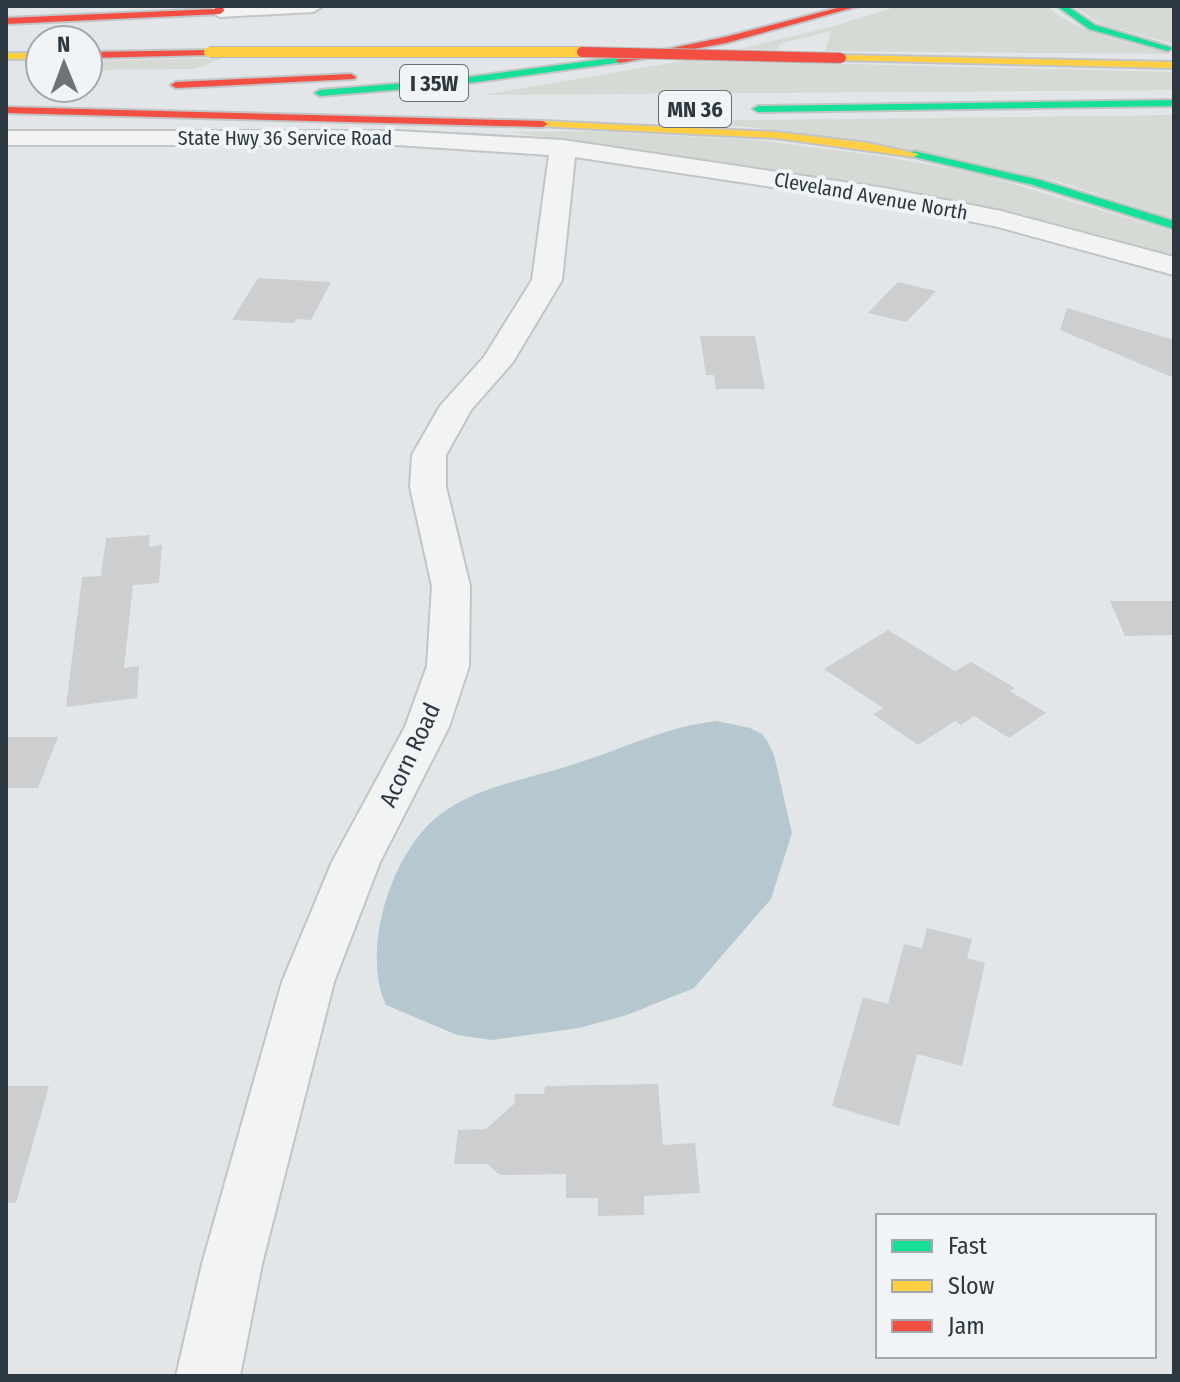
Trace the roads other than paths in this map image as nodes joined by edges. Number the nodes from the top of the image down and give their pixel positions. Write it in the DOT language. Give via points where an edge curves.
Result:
graph roads {
  1 [pos="313,6"];
  2 [pos="855,6"];
  3 [pos="1061,6"];
  4 [pos="219,8"];
  5 [pos="6,21"];
  6 [pos="682,29"];
  7 [pos="1174,49"];
  8 [pos="104,55"];
  9 [pos="1174,65"];
  10 [pos="163,85"];
  11 [pos="1174,103"];
  12 [pos="6,108"];
  13 [pos="746,109"];
  14 [pos="683,110"];
  15 [pos="215,113"];
  16 [pos="6,138"];
  17 [pos="563,148"];
  18 [pos="1174,225"];
  19 [pos="1174,266"];
  20 [pos="208,1376"];
  1 -- 4 [label="street"];
  2 -- 12 [label="main road, I 35W" via="724,39 496,76 324,93"];
  3 -- 7 [label="main road" via="1092,27"];
  4 -- 5 [label="main road"];
  6 -- 10 [label="main road, I 35W" via="531,58 404,72"];
  8 -- 9 [label="main road, bridge" via="618,52"];
  11 -- 13 [label="main road, MN 36"];
  12 -- 15 [label="main road, MN 36"];
  14 -- 15 [label="main road, MN 36"];
  15 -- 18 [label="main road" via="709,129 833,141 1017,176"];
  16 -- 17 [label="street, State Hwy 36 Service Road" via="397,138"];
  17 -- 19 [label="street, Cleveland Avenue North" via="890,197 1001,219"];
  17 -- 20 [label="street, Acorn Road" via="547,280 497,362 457,406 429,455 428,487 451,586 448,666 427,727 356,862 308,982 232,1264"];
}
